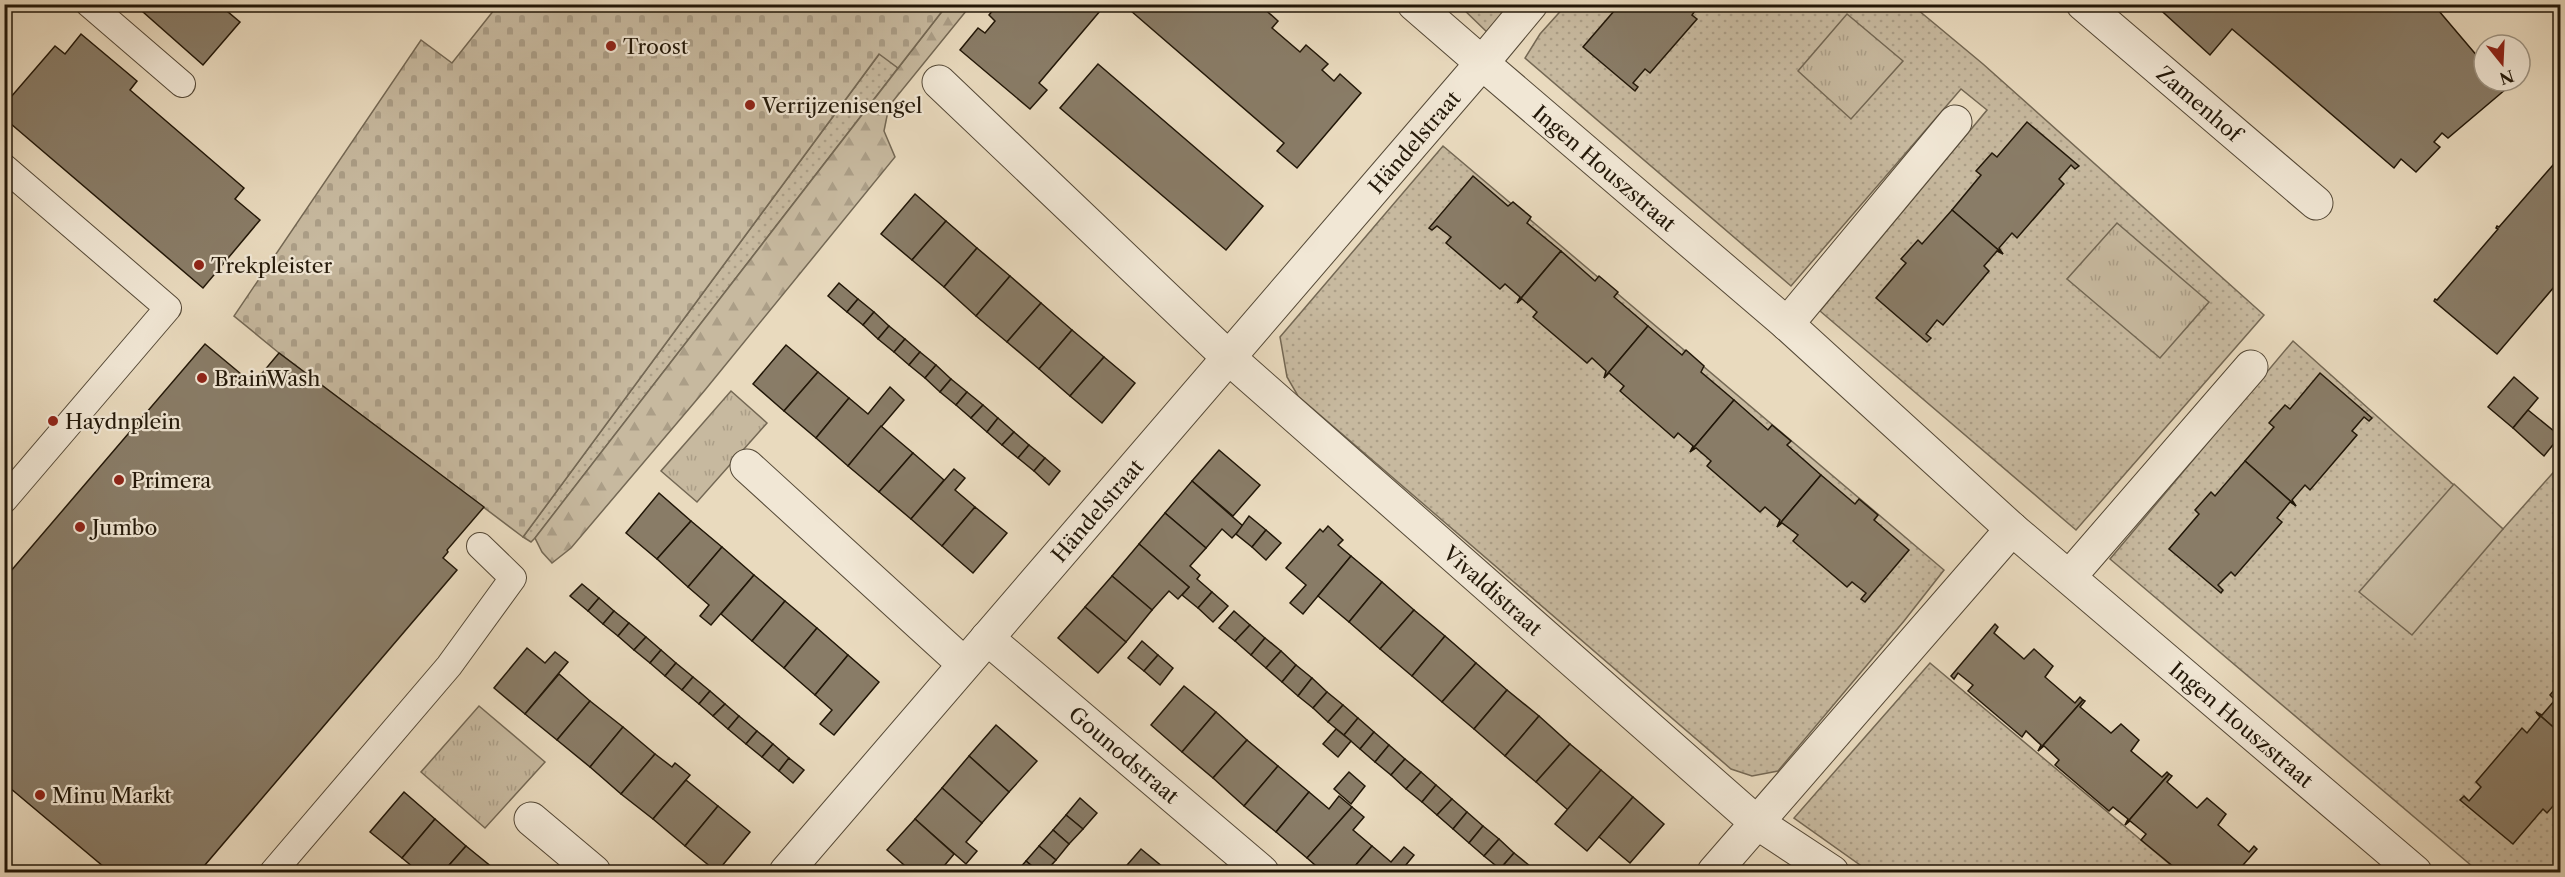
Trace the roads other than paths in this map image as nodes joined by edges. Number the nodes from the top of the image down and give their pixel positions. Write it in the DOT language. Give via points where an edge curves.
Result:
graph roads {
  1 [pos="89,4"];
  2 [pos="1414,4"];
  3 [pos="1531,4"];
  4 [pos="2083,4"];
  5 [pos="1482,63"];
  6 [pos="939,82"];
  7 [pos="182,84"];
  8 [pos="1955,122"];
  9 [pos="4,167"];
  10 [pos="2316,202"];
  11 [pos="1787,324"];
  12 [pos="1228,357"];
  13 [pos="2251,367"];
  14 [pos="747,466"];
  15 [pos="4,500"];
  16 [pos="2012,529"];
  17 [pos="480,546"];
  18 [pos="2070,576"];
  19 [pos="987,638"];
  20 [pos="964,664"];
  21 [pos="531,819"];
  22 [pos="1756,822"];
  23 [pos="1261,872"];
  24 [pos="273,873"];
  25 [pos="594,873"];
  26 [pos="786,873"];
  27 [pos="1714,873"];
  28 [pos="1832,873"];
  29 [pos="2415,873"];
  1 -- 7 [label="lane"];
  2 -- 5 [label="street, Ingen Houszstraat"];
  3 -- 5 [label="street"];
  4 -- 10 [label="street, Zamenhof"];
  5 -- 11 [label="street, Ingen Houszstraat"];
  5 -- 12 [label="street, Händelstraat"];
  6 -- 12 [label="street"];
  8 -- 11 [label="street"];
  9 -- 15 [label="lane" via="168,308"];
  11 -- 16 [label="street, Ingen Houszstraat"];
  12 -- 19 [label="street, Händelstraat"];
  12 -- 22 [label="street, Vivaldistraat"];
  13 -- 18 [label="street"];
  14 -- 20 [label="street"];
  16 -- 18 [label="street, Ingen Houszstraat"];
  16 -- 22 [label="street"];
  17 -- 24 [label="lane" via="513,578 449,666"];
  18 -- 29 [label="street, Ingen Houszstraat"];
  19 -- 20 [label="street, Händelstraat"];
  19 -- 23 [label="street, Gounodstraat"];
  20 -- 26 [label="street, Händelstraat"];
  21 -- 25 [label="street"];
  22 -- 27 [label="street"];
  22 -- 28 [label="street, Vivaldistraat"];
}
